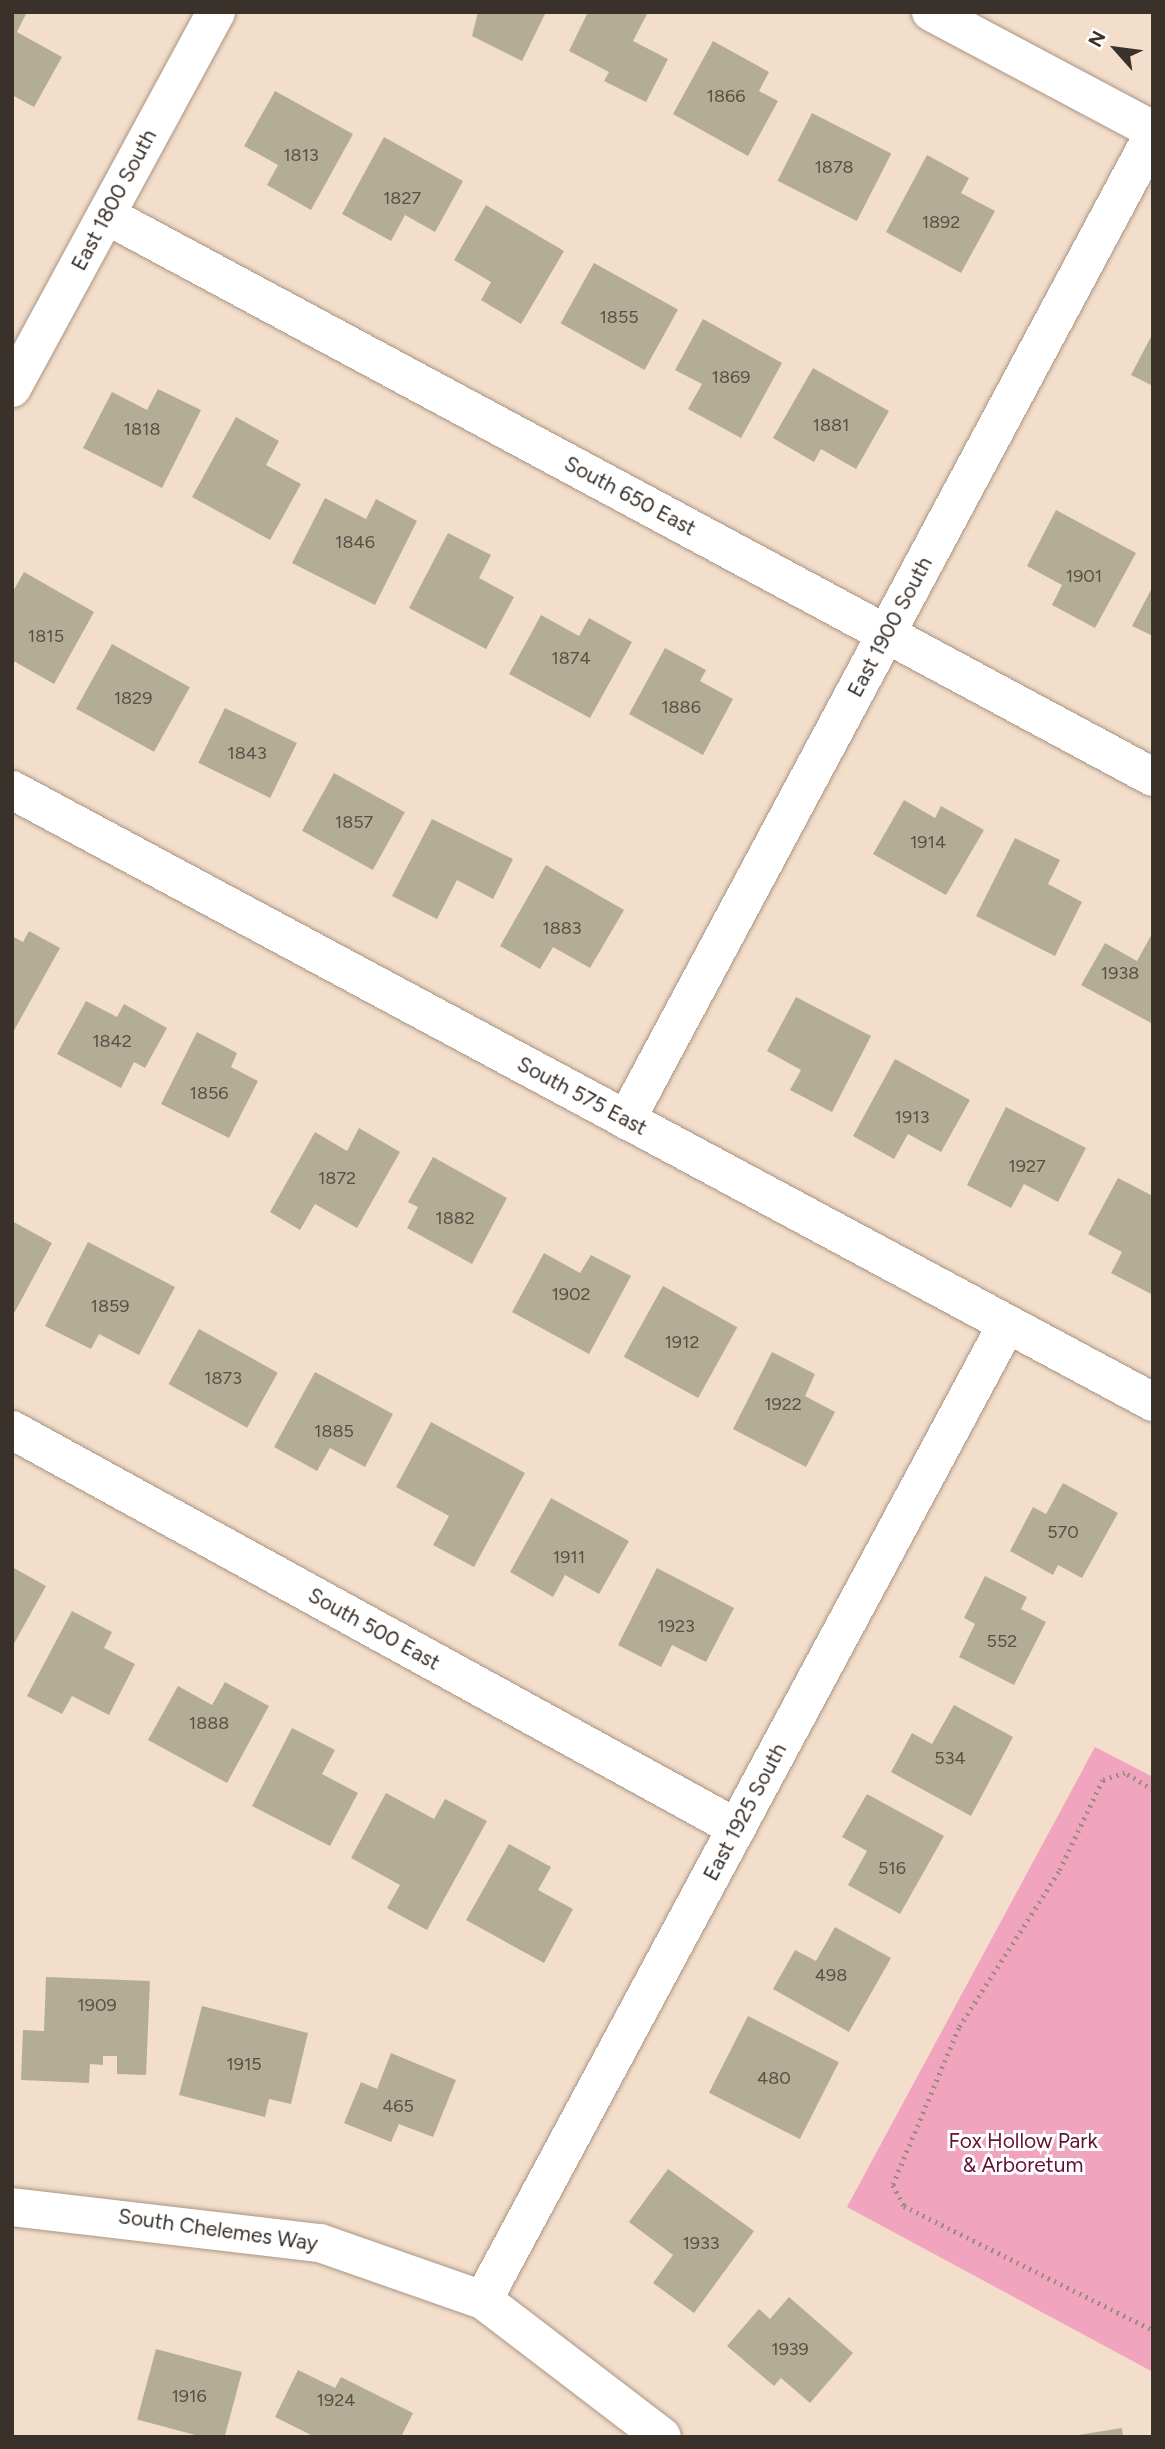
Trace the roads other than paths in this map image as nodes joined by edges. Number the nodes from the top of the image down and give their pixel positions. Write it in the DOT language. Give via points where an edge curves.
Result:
graph roads {
  1 [pos="216,12"];
  2 [pos="931,12"];
  3 [pos="1153,133"];
  4 [pos="106,215"];
  5 [pos="12,388"];
  6 [pos="887,634"];
  7 [pos="1153,777"];
  8 [pos="12,790"];
  9 [pos="626,1120"];
  10 [pos="1007,1324"];
  11 [pos="1153,1402"];
  12 [pos="12,1430"];
  13 [pos="737,1828"];
  14 [pos="12,2207"];
  15 [pos="483,2300"];
  16 [pos="662,2437"];
  1 -- 4 [label="street, East 1800 South"];
  2 -- 3 [label="street"];
  3 -- 6 [label="street, East 1900 South"];
  4 -- 5 [label="street, East 1800 South"];
  4 -- 6 [label="street, South 650 East"];
  6 -- 7 [label="street, South 650 East"];
  6 -- 9 [label="street, East 1900 South"];
  8 -- 9 [label="street, South 575 East"];
  9 -- 10 [label="street, South 575 East"];
  10 -- 11 [label="street, South 575 East"];
  10 -- 13 [label="street, East 1925 South"];
  12 -- 13 [label="street, South 500 East"];
  13 -- 15 [label="street, East 1925 South"];
  14 -- 15 [label="street, South Chelemes Way" via="320,2243"];
  15 -- 16 [label="street, South Chelemes Way"];
}
